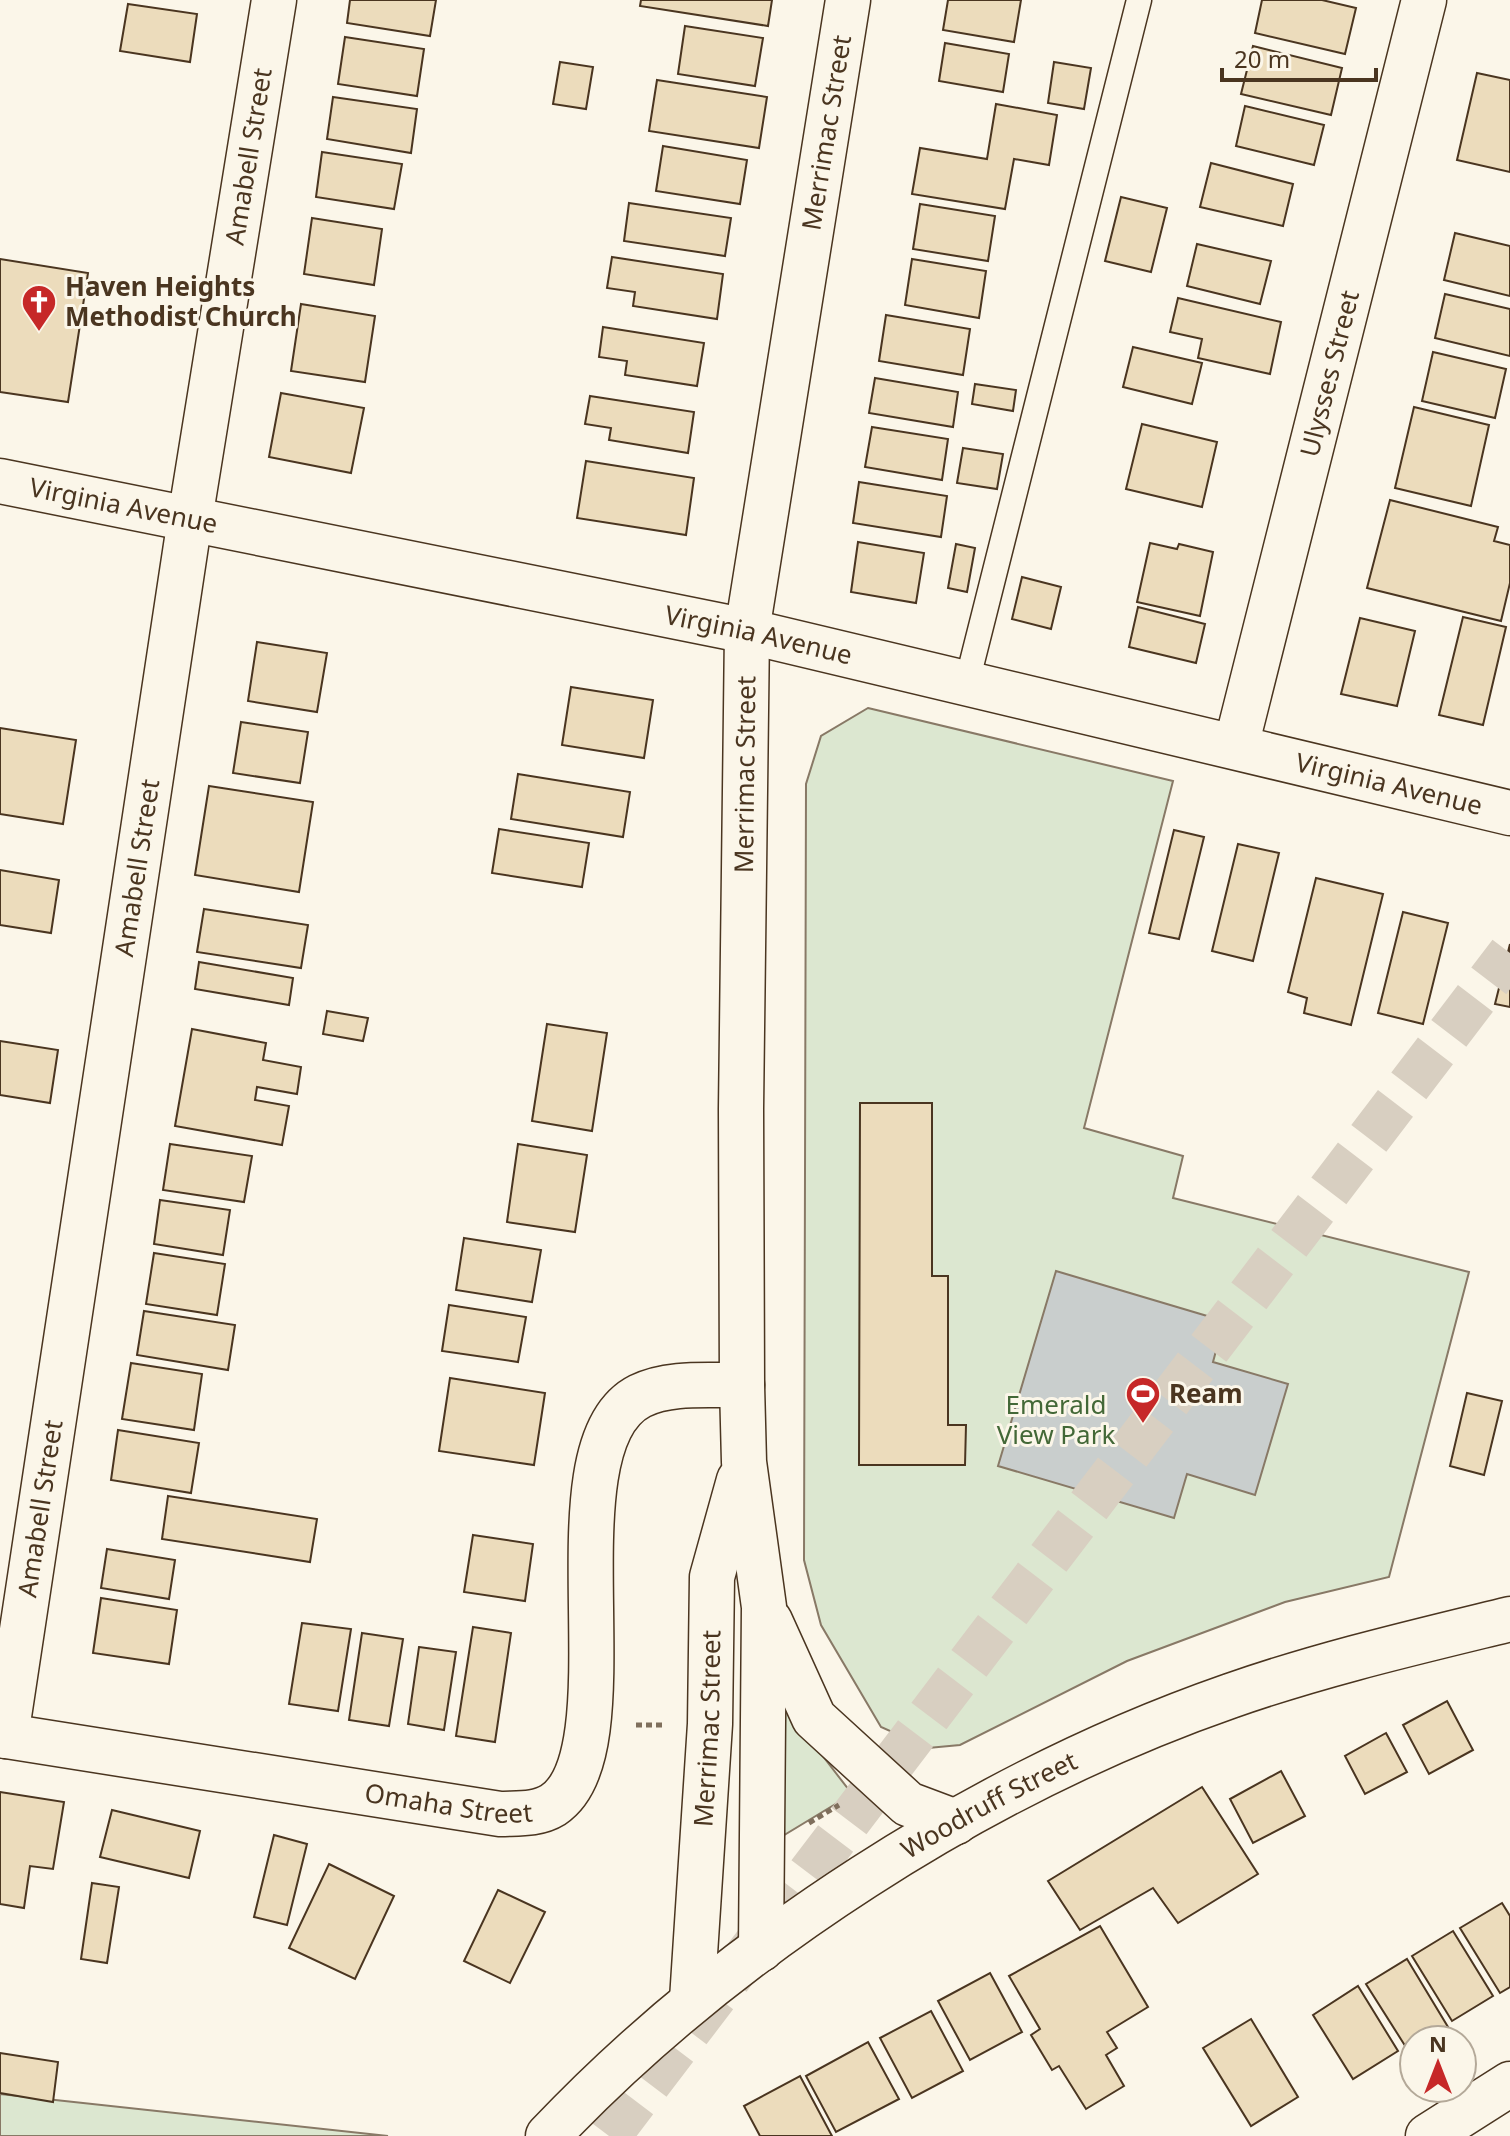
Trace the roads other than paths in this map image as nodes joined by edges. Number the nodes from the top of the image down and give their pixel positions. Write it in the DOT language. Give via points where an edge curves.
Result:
graph roads {
  1 [pos="274,0"];
  2 [pos="848,0"];
  3 [pos="1139,0"];
  4 [pos="1424,0"];
  5 [pos="0,481"];
  6 [pos="190,519"];
  7 [pos="747,631"];
  8 [pos="967,682"];
  9 [pos="1236,746"];
  10 [pos="1510,813"];
  11 [pos="742,1385"];
  12 [pos="744,1462"];
  13 [pos="764,1607"];
  14 [pos="1510,1619"];
  15 [pos="3,1736"];
  16 [pos="956,1822"];
  17 [pos="761,1949"];
  18 [pos="692,2000"];
  19 [pos="1510,2084"];
  20 [pos="548,2136"];
  21 [pos="1428,2136"];
  1 -- 6 [label="street, Amabell Street"];
  2 -- 7 [label="street, Merrimac Street"];
  3 -- 8 [label="lane"];
  4 -- 9 [label="street, Ulysses Street"];
  5 -- 6 [label="street, Virginia Avenue"];
  6 -- 7 [label="street, Virginia Avenue"];
  6 -- 15 [label="street, Amabell Street"];
  7 -- 8 [label="street, Virginia Avenue"];
  7 -- 11 [label="street, Merrimac Street"];
  8 -- 9 [label="street, Virginia Avenue"];
  9 -- 10 [label="street, Virginia Avenue"];
  11 -- 12 [label="street, Merrimac Street"];
  11 -- 15 [label="street, Omaha Street" via="669,1387 639,1396 604,1436 592,1521 587,1726 580,1770 570,1789 552,1805 532,1813 500,1814"];
  12 -- 13 [label="street, Merrimac Street"];
  12 -- 18 [label="street, Merrimac Street" via="712,1577 710,1724"];
  13 -- 16 [label="street" via="814,1718 908,1804"];
  13 -- 17 [label="street, Merrimac Street"];
  14 -- 16 [label="street, Woodruff Street" via="1309,1669 1226,1697 1059,1769"];
  16 -- 17 [label="street, Woodruff Street"];
  17 -- 18 [label="street, Woodruff Street"];
  18 -- 20 [label="street, Woodruff Street"];
  19 -- 21 [label="street"];
}
